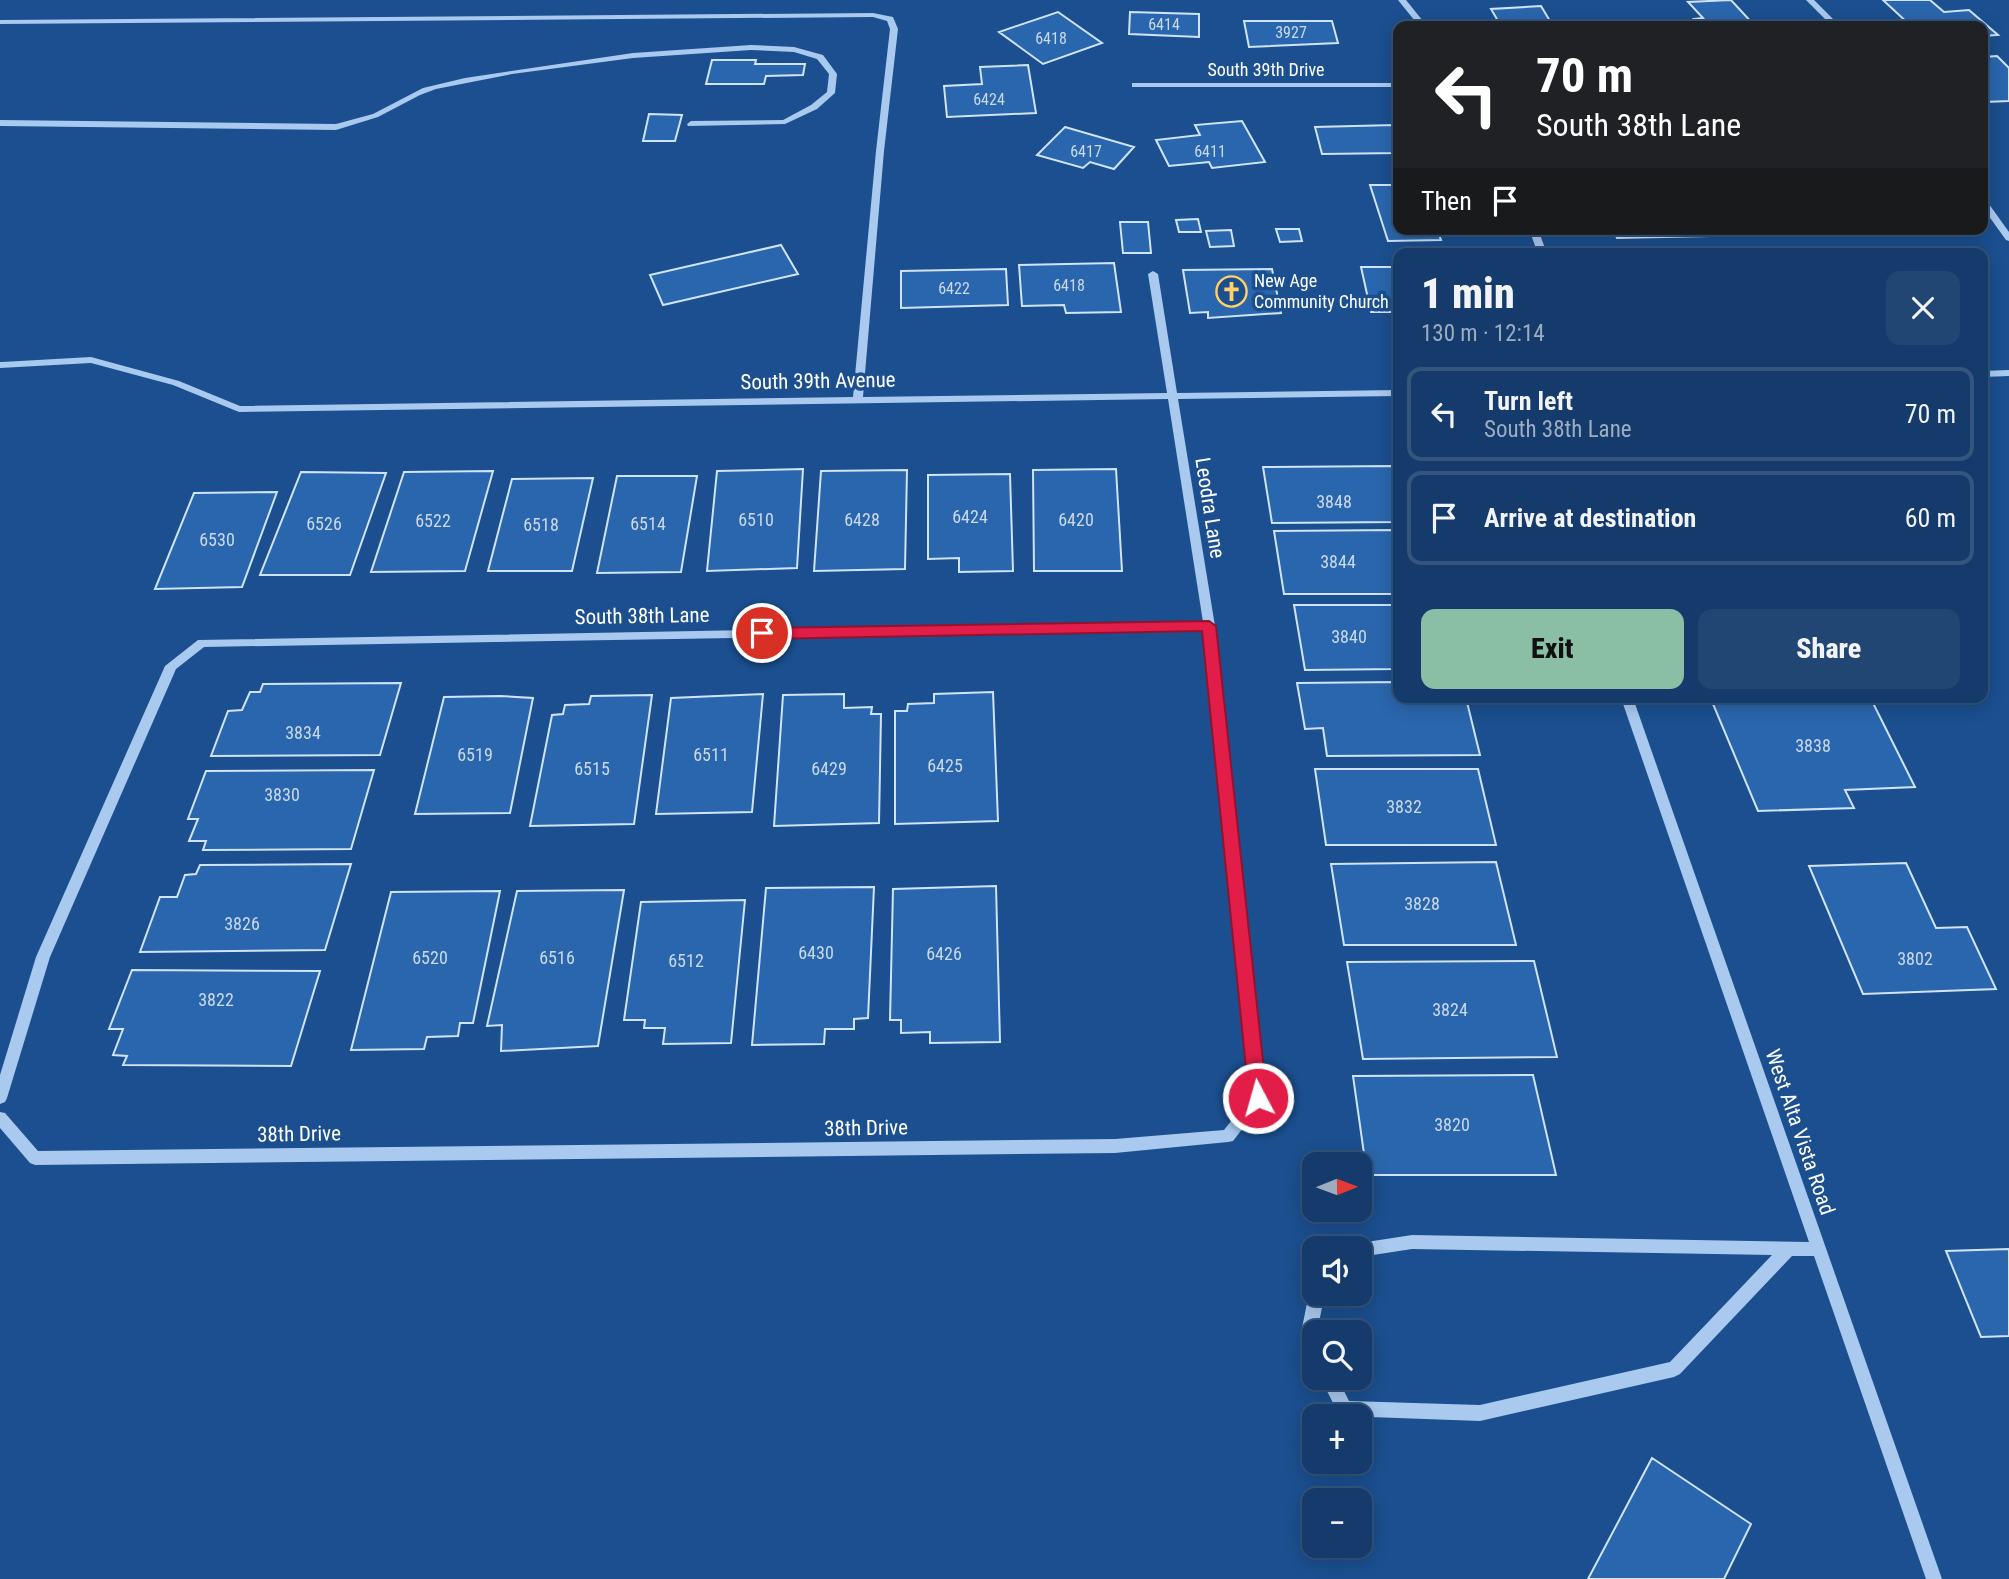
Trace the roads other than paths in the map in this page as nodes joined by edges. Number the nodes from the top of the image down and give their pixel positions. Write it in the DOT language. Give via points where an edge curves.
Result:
graph roads {
  1 [pos="1402,0"];
  2 [pos="1810,0"];
  3 [pos="1419,21"];
  4 [pos="1831,21"];
  5 [pos="0,22"];
  6 [pos="1135,85"];
  7 [pos="1393,85"];
  8 [pos="0,123"];
  9 [pos="691,124"];
  10 [pos="1988,209"];
  11 [pos="2009,238"];
  12 [pos="1153,274"];
  13 [pos="2,365"];
  14 [pos="2009,373"];
  15 [pos="1988,374"];
  16 [pos="1393,393"];
  17 [pos="1172,396"];
  18 [pos="858,400"];
  19 [pos="1209,626"];
  20 [pos="1630,703"];
  21 [pos="0,1098"];
  22 [pos="0,1118"];
  23 [pos="1372,1248"];
  24 [pos="1788,1249"];
  25 [pos="1818,1249"];
  26 [pos="1335,1390"];
  27 [pos="1934,1579"];
  1 -- 3 [label="street"];
  2 -- 4 [label="street"];
  5 -- 18 [label="street" via="873,15 890,19 894,29"];
  6 -- 7 [label="street, South 39th Drive"];
  8 -- 9 [label="street" via="336,128 367,120 431,88 473,78 696,49 794,50 820,57 833,74 831,93 785,122"];
  10 -- 11 [label="street"];
  12 -- 17 [label="street, Leodra Lane"];
  13 -- 18 [label="street, South 39th Avenue" via="91,360 176,383 239,409"];
  14 -- 15 [label="street"];
  16 -- 17 [label="street, South 39th Avenue"];
  17 -- 18 [label="street, South 39th Avenue"];
  17 -- 19 [label="street, Leodra Lane"];
  19 -- 21 [label="street, South 38th Lane" via="202,643 171,666 43,957"];
  19 -- 22 [label="street, 38th Drive" via="1258,1098 1228,1136 1115,1146 34,1158"];
  20 -- 25 [label="street, West Alta Vista Road"];
  23 -- 24 [label="street" via="1412,1242"];
  24 -- 25 [label="street"];
  24 -- 26 [label="street" via="1674,1368 1480,1413 1345,1409"];
  25 -- 27 [label="street, West Alta Vista Road"];
}
